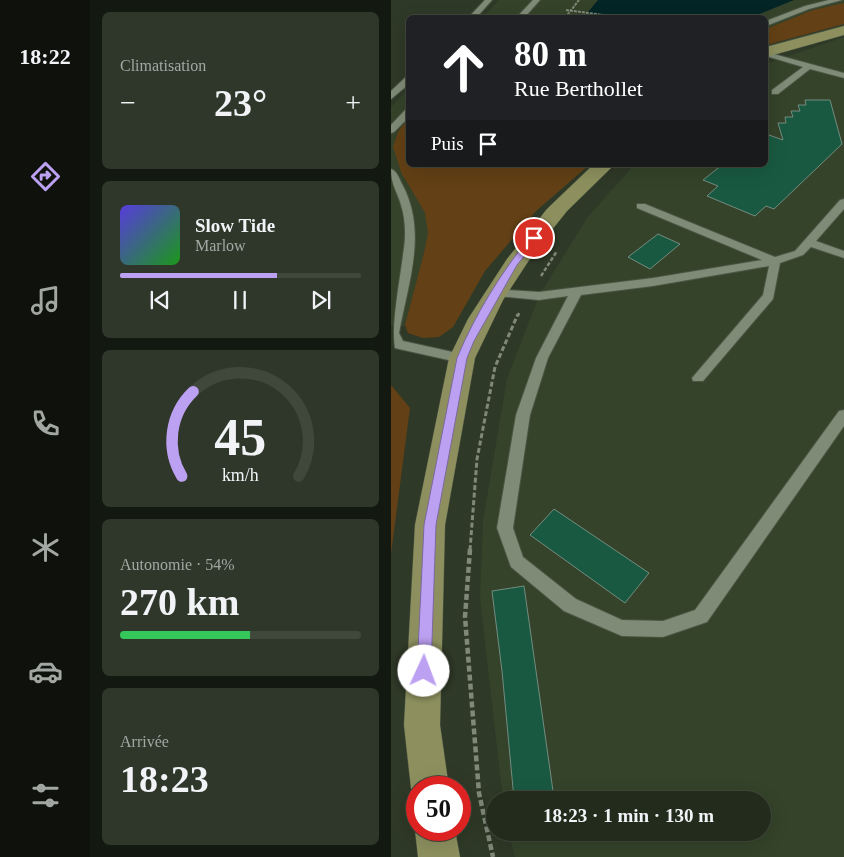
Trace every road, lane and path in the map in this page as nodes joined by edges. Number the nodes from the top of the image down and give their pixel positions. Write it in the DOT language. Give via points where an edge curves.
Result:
graph roads {
  1 [pos="489,0"];
  2 [pos="537,0"];
  3 [pos="579,0"];
  4 [pos="839,0"];
  5 [pos="566,10"];
  6 [pos="571,10"];
  7 [pos="474,15"];
  8 [pos="522,15"];
  9 [pos="567,15"];
  10 [pos="605,15"];
  11 [pos="768,23"];
  12 [pos="844,30"];
  13 [pos="768,52"];
  14 [pos="768,54"];
  15 [pos="810,65"];
  16 [pos="844,76"];
  17 [pos="406,82"];
  18 [pos="775,92"];
  19 [pos="391,96"];
  20 [pos="406,115"];
  21 [pos="391,130"];
  22 [pos="602,167"];
  23 [pos="391,172"];
  24 [pos="844,202"];
  25 [pos="641,206"];
  26 [pos="808,242"];
  27 [pos="844,255"];
  28 [pos="775,261"];
  29 [pos="577,291"];
  30 [pos="497,292"];
  31 [pos="395,344"];
  32 [pos="462,358"];
  33 [pos="698,378"];
  34 [pos="844,415"];
  35 [pos="428,776"];
  36 [pos="437,841"];
  37 [pos="439,857"];
  1 -- 7 [label="lane"];
  2 -- 8 [label="lane"];
  3 -- 6 [label="path"];
  4 -- 11 [label="lane" via="807,7"];
  5 -- 6 [label="path"];
  6 -- 9 [label="path"];
  6 -- 10 [label="path"];
  12 -- 13 [label="main road"];
  14 -- 15 [label="lane"];
  15 -- 16 [label="lane"];
  15 -- 18 [label="lane"];
  17 -- 19 [label="lane"];
  20 -- 21 [label="lane"];
  22 -- 30 [label="main road" via="555,212 513,264"];
  23 -- 31 [label="lane" via="407,206 410,223 410,250 393,333"];
  24 -- 26 [label="lane"];
  25 -- 28 [label="lane"];
  26 -- 27 [label="lane"];
  26 -- 28 [label="lane" via="799,253"];
  28 -- 29 [label="lane"];
  28 -- 33 [label="lane" via="769,296"];
  29 -- 30 [label="lane" via="539,296"];
  29 -- 34 [label="lane" via="542,358 523,415 505,528 517,562 570,605 622,628 663,629 701,616"];
  30 -- 32 [label="main road"];
  31 -- 32 [label="lane"];
  32 -- 35 [label="main road" via="430,525 422,725"];
  36 -- 37 [label="main road"];
}
